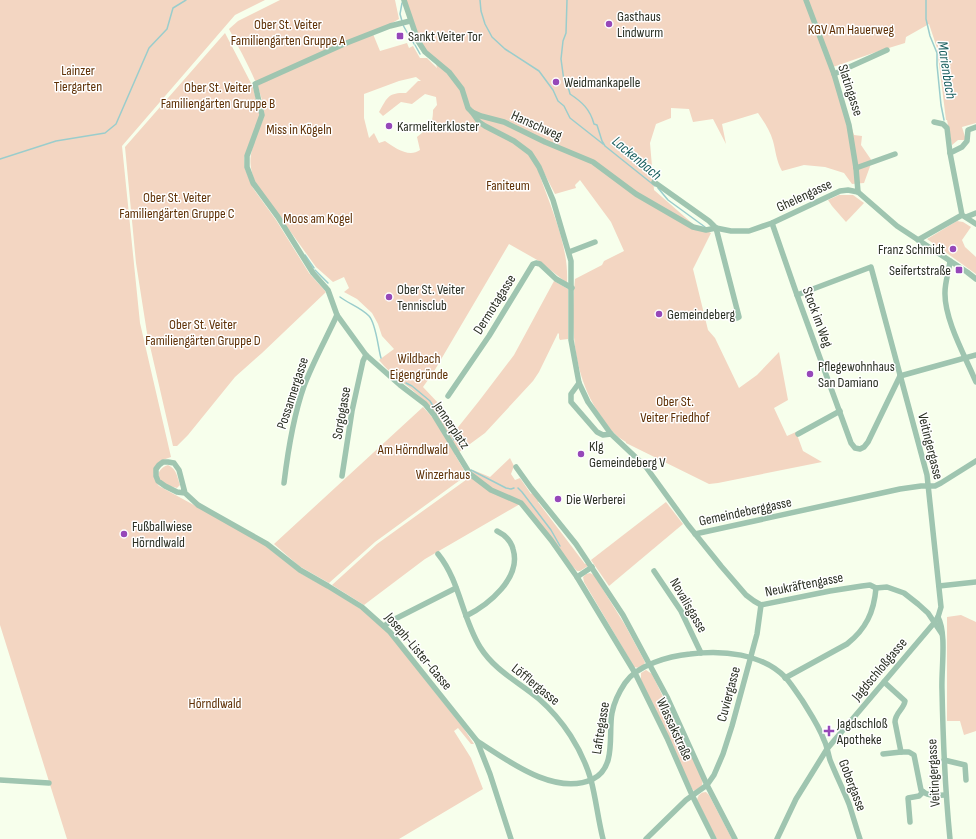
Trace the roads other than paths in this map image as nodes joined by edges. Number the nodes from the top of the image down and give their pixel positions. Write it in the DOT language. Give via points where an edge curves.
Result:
graph roads {
  1 [pos="404,0"];
  2 [pos="806,0"];
  3 [pos="410,21"];
  4 [pos="887,50"];
  5 [pos="834,74"];
  6 [pos="472,112"];
  7 [pos="934,122"];
  8 [pos="976,127"];
  9 [pos="950,153"];
  10 [pos="895,154"];
  11 [pos="856,168"];
  12 [pos="654,182"];
  13 [pos="858,192"];
  14 [pos="976,213"];
  15 [pos="964,216"];
  16 [pos="772,223"];
  17 [pos="976,224"];
  18 [pos="711,229"];
  19 [pos="918,240"];
  20 [pos="595,242"];
  21 [pos="569,252"];
  22 [pos="950,262"];
  23 [pos="976,279"];
  24 [pos="572,288"];
  25 [pos="797,295"];
  26 [pos="337,316"];
  27 [pos="737,318"];
  28 [pos="366,355"];
  29 [pos="976,355"];
  30 [pos="966,357"];
  31 [pos="900,376"];
  32 [pos="976,382"];
  33 [pos="579,383"];
  34 [pos="448,396"];
  35 [pos="840,411"];
  36 [pos="611,434"];
  37 [pos="798,434"];
  38 [pos="976,461"];
  39 [pos="516,467"];
  40 [pos="342,476"];
  41 [pos="284,483"];
  42 [pos="928,486"];
  43 [pos="185,493"];
  44 [pos="520,503"];
  45 [pos="497,531"];
  46 [pos="695,534"];
  47 [pos="438,554"];
  48 [pos="592,567"];
  49 [pos="654,571"];
  50 [pos="578,577"];
  51 [pos="976,582"];
  52 [pos="939,586"];
  53 [pos="456,588"];
  54 [pos="876,588"];
  55 [pos="761,605"];
  56 [pos="466,616"];
  57 [pos="936,620"];
  58 [pos="384,626"];
  59 [pos="701,653"];
  60 [pos="751,657"];
  61 [pos="650,664"];
  62 [pos="635,673"];
  63 [pos="785,678"];
  64 [pos="884,682"];
  65 [pos="477,741"];
  66 [pos="827,749"];
  67 [pos="901,752"];
  68 [pos="883,754"];
  69 [pos="944,760"];
  70 [pos="0,780"];
  71 [pos="591,780"];
  72 [pos="966,780"];
  73 [pos="49,784"];
  74 [pos="707,785"];
  75 [pos="923,792"];
  76 [pos="692,795"];
  77 [pos="945,795"];
  78 [pos="910,822"];
  79 [pos="511,839"];
  80 [pos="603,839"];
  81 [pos="646,839"];
  82 [pos="714,839"];
  83 [pos="735,839"];
  84 [pos="777,839"];
  85 [pos="860,839"];
  86 [pos="950,839"];
  1 -- 3 [label="street"];
  2 -- 5 [label="street, Slatingasse"];
  3 -- 6 [label="street" via="425,52 449,72 462,89 468,108"];
  3 -- 26 [label="street" via="344,44 255,84 262,115 247,156 247,167 257,189 313,273 328,290"];
  4 -- 5 [label="street"];
  5 -- 11 [label="street, Slatingasse" via="849,125"];
  6 -- 18 [label="street, Hanschweg" via="504,122 593,162 648,202 693,227 700,230"];
  6 -- 21 [label="street, Gemeindeberggasse" via="479,122 519,145 534,158 554,204"];
  7 -- 9 [label="street" via="947,128"];
  8 -- 9 [label="street" via="968,130 967,141 962,147"];
  9 -- 15 [label="street"];
  10 -- 11 [label="street"];
  11 -- 13 [label="street, Slatingasse"];
  12 -- 18 [label="street" via="709,221"];
  13 -- 16 [label="street, Ghelengasse" via="840,191"];
  13 -- 19 [label="street" via="897,226"];
  14 -- 15 [label="street"];
  15 -- 17 [label="street"];
  15 -- 19 [label="street"];
  16 -- 18 [label="street, Ghelengasse" via="749,231"];
  16 -- 25 [label="street, Stock im Weg"];
  18 -- 27 [label="street" via="739,317"];
  19 -- 22 [label="street"];
  20 -- 21 [label="street"];
  21 -- 24 [label="street, Gemeindeberggasse"];
  22 -- 23 [label="street"];
  22 -- 30 [label="street" via="945,291 946,306"];
  24 -- 33 [label="street, Gemeindeberggasse" via="571,340"];
  24 -- 34 [label="street, Dermotagasse" via="556,279 540,264 533,264"];
  25 -- 31 [label="street, Veitingergasse" via="871,267"];
  25 -- 35 [label="street, Stock im Weg"];
  26 -- 28 [label="street, Jennerplatz"];
  26 -- 41 [label="street, Possannergasse" via="304,386 291,434"];
  28 -- 40 [label="street, Sorgogasse" via="352,411"];
  28 -- 44 [label="street, Jennerplatz" via="425,404 470,474 491,490"];
  29 -- 30 [label="street"];
  30 -- 31 [label="street"];
  30 -- 32 [label="street"];
  31 -- 35 [label="street, Stock im Weg" via="864,447 855,448 851,443"];
  31 -- 42 [label="street, Veitingergasse" via="928,475"];
  33 -- 36 [label="street, Gemeindeberggasse" via="588,402"];
  33 -- 36 [label="street, Gemeindeberggasse" via="571,394 572,402 597,432 603,435"];
  35 -- 37 [label="street"];
  36 -- 46 [label="street, Gemeindeberggasse" via="646,467"];
  38 -- 42 [label="street, Gemeindeberggasse" via="941,483"];
  39 -- 48 [label="street, Wlassakstraße"];
  42 -- 46 [label="street, Gemeindeberggasse" via="900,489"];
  42 -- 52 [label="street, Veitingergasse"];
  43 -- 43 [label="street, Joseph-Lister-Gasse" via="175,464 163,462 159,465 156,469 158,481 177,492"];
  43 -- 58 [label="street, Joseph-Lister-Gasse" via="198,505 267,544 300,570 362,607"];
  44 -- 50 [label="street, Wlassakstraße"];
  45 -- 56 [label="street" via="511,543 515,555 514,567 498,593"];
  46 -- 55 [label="street, Neukräftengasse" via="746,595"];
  47 -- 53 [label="street, Löfflergasse" via="449,569"];
  48 -- 50 [label="street"];
  48 -- 61 [label="street, Wlassakstraße"];
  49 -- 59 [label="street, Novalisgasse" via="681,611"];
  50 -- 62 [label="street, Wlassakstraße"];
  51 -- 52 [label="street"];
  52 -- 57 [label="street, Veitingergasse" via="940,607"];
  53 -- 56 [label="street, Löfflergasse"];
  53 -- 58 [label="street"];
  54 -- 55 [label="street, Neukräftengasse" via="870,585 830,590"];
  54 -- 57 [label="street, Neukräftengasse" via="891,588 904,594"];
  54 -- 63 [label="street" via="872,614 856,637"];
  55 -- 60 [label="street, Cuviergasse"];
  56 -- 71 [label="street, Löfflergasse" via="480,647 493,664 539,699 561,722 576,745"];
  57 -- 64 [label="street, Jagdschloßgasse"];
  57 -- 69 [label="street, Veitingergasse" via="942,634"];
  58 -- 65 [label="street, Joseph-Lister-Gasse"];
  59 -- 60 [label="street, Gobergasse"];
  59 -- 61 [label="street, Gobergasse"];
  60 -- 63 [label="street, Gobergasse"];
  60 -- 74 [label="street, Cuviergasse" via="723,754"];
  61 -- 62 [label="street"];
  61 -- 74 [label="street, Wlassakstraße"];
  62 -- 71 [label="street, Lafitegasse" via="616,698 606,766"];
  62 -- 76 [label="street, Wlassakstraße"];
  63 -- 66 [label="street, Gobergasse" via="813,718"];
  64 -- 66 [label="street, Jagdschloßgasse"];
  64 -- 67 [label="street" via="905,701 905,705 895,717"];
  65 -- 71 [label="street" via="518,768 540,777 570,783"];
  65 -- 79 [label="street, Joseph-Lister-Gasse"];
  66 -- 84 [label="street, Jagdschloßgasse" via="796,799"];
  66 -- 85 [label="street, Gobergasse"];
  67 -- 68 [label="street"];
  67 -- 75 [label="street" via="914,755 919,787"];
  69 -- 72 [label="street" via="965,765"];
  69 -- 77 [label="street, Veitingergasse"];
  70 -- 73 [label="street"];
  71 -- 80 [label="street, Löfflergasse"];
  74 -- 76 [label="street"];
  74 -- 83 [label="street, Wlassakstraße"];
  75 -- 77 [label="street" via="930,795"];
  75 -- 78 [label="street" via="919,796 908,798"];
  76 -- 81 [label="street"];
  76 -- 82 [label="street, Wlassakstraße"];
  77 -- 86 [label="street, Veitingergasse"];
}
